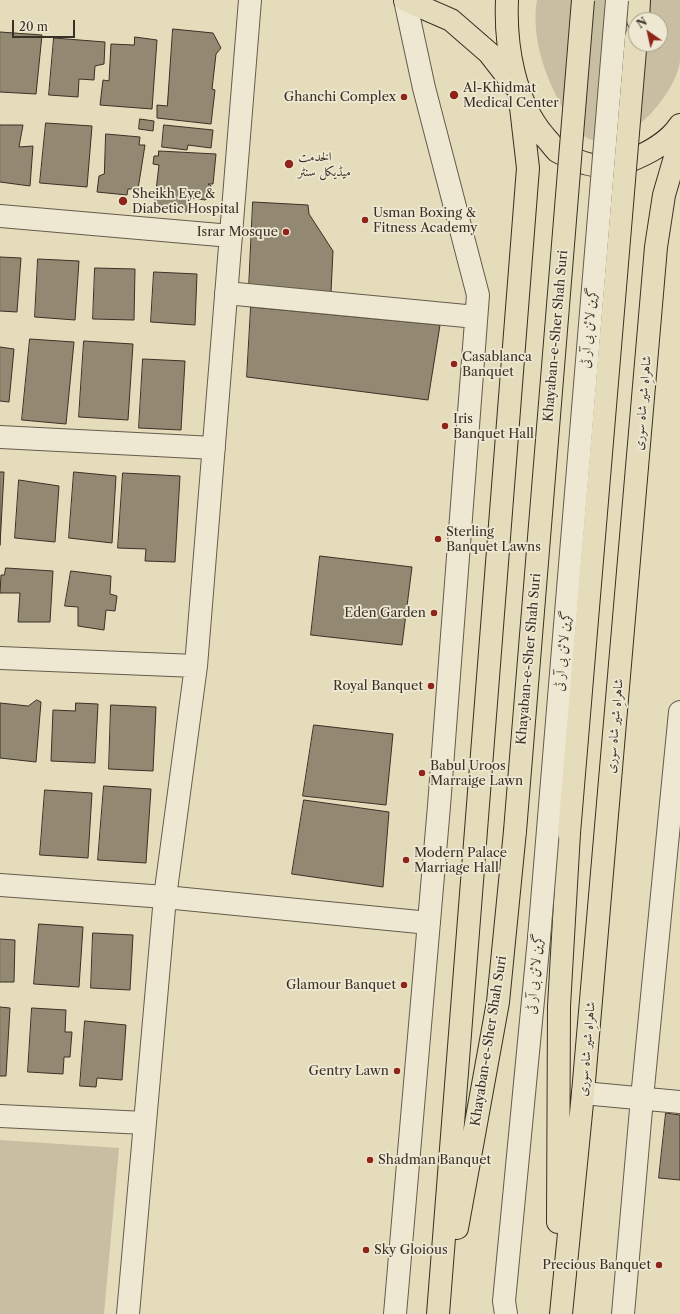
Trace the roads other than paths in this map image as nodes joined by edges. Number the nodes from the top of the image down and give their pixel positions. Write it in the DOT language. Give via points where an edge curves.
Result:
graph roads {
  1 [pos="250,0"];
  2 [pos="405,0"];
  3 [pos="508,0"];
  4 [pos="583,0"];
  5 [pos="617,0"];
  6 [pos="639,0"];
  7 [pos="638,12"];
  8 [pos="635,52"];
  9 [pos="519,90"];
  10 [pos="680,125"];
  11 [pos="680,140"];
  12 [pos="0,216"];
  13 [pos="230,236"];
  14 [pos="226,293"];
  15 [pos="476,317"];
  16 [pos="0,437"];
  17 [pos="214,448"];
  18 [pos="0,658"];
  19 [pos="196,666"];
  20 [pos="680,712"];
  21 [pos="0,885"];
  22 [pos="165,897"];
  23 [pos="429,923"];
  24 [pos="583,1093"];
  25 [pos="642,1098"];
  26 [pos="680,1102"];
  27 [pos="0,1116"];
  28 [pos="145,1123"];
  29 [pos="504,1310"];
  30 [pos="128,1314"];
  31 [pos="396,1314"];
  32 [pos="438,1314"];
  33 [pos="442,1314"];
  34 [pos="557,1314"];
  35 [pos="561,1314"];
  36 [pos="623,1314"];
  1 -- 13 [label="street"];
  2 -- 9 [label="main road" via="451,20 489,53"];
  2 -- 15 [label="street" via="424,88 478,295"];
  3 -- 9 [label="main road" via="506,18 510,56"];
  4 -- 33 [label="main road, Khayaban-e-Sher Shah Suri, bridge" via="515,831 498,1002"];
  5 -- 29 [label="street, گرین لائن بی آر ٹی, bridge" via="539,938"];
  6 -- 7 [label="main road"];
  8 -- 34 [label="main road, شاہراہِ شیر شاہ سوری, bridge" via="569,834 559,1006"];
  9 -- 10 [label="main road" via="535,126 556,150 586,165 616,166 650,152"];
  9 -- 32 [label="main road" via="528,168"];
  11 -- 24 [label="main road, شاہراہِ شیر شاہ سوری" via="664,195 656,247"];
  12 -- 13 [label="street"];
  13 -- 14 [label="street"];
  14 -- 15 [label="street"];
  14 -- 17 [label="street"];
  15 -- 23 [label="street"];
  16 -- 17 [label="street"];
  17 -- 19 [label="street"];
  18 -- 19 [label="street"];
  19 -- 22 [label="street"];
  20 -- 25 [label="street"];
  21 -- 22 [label="street"];
  22 -- 23 [label="street"];
  22 -- 28 [label="street"];
  23 -- 31 [label="street"];
  24 -- 25 [label="street"];
  24 -- 35 [label="main road, شاہراہِ شیر شاہ سوری"];
  25 -- 26 [label="street"];
  25 -- 36 [label="street"];
  27 -- 28 [label="street"];
  28 -- 30 [label="street"];
}
